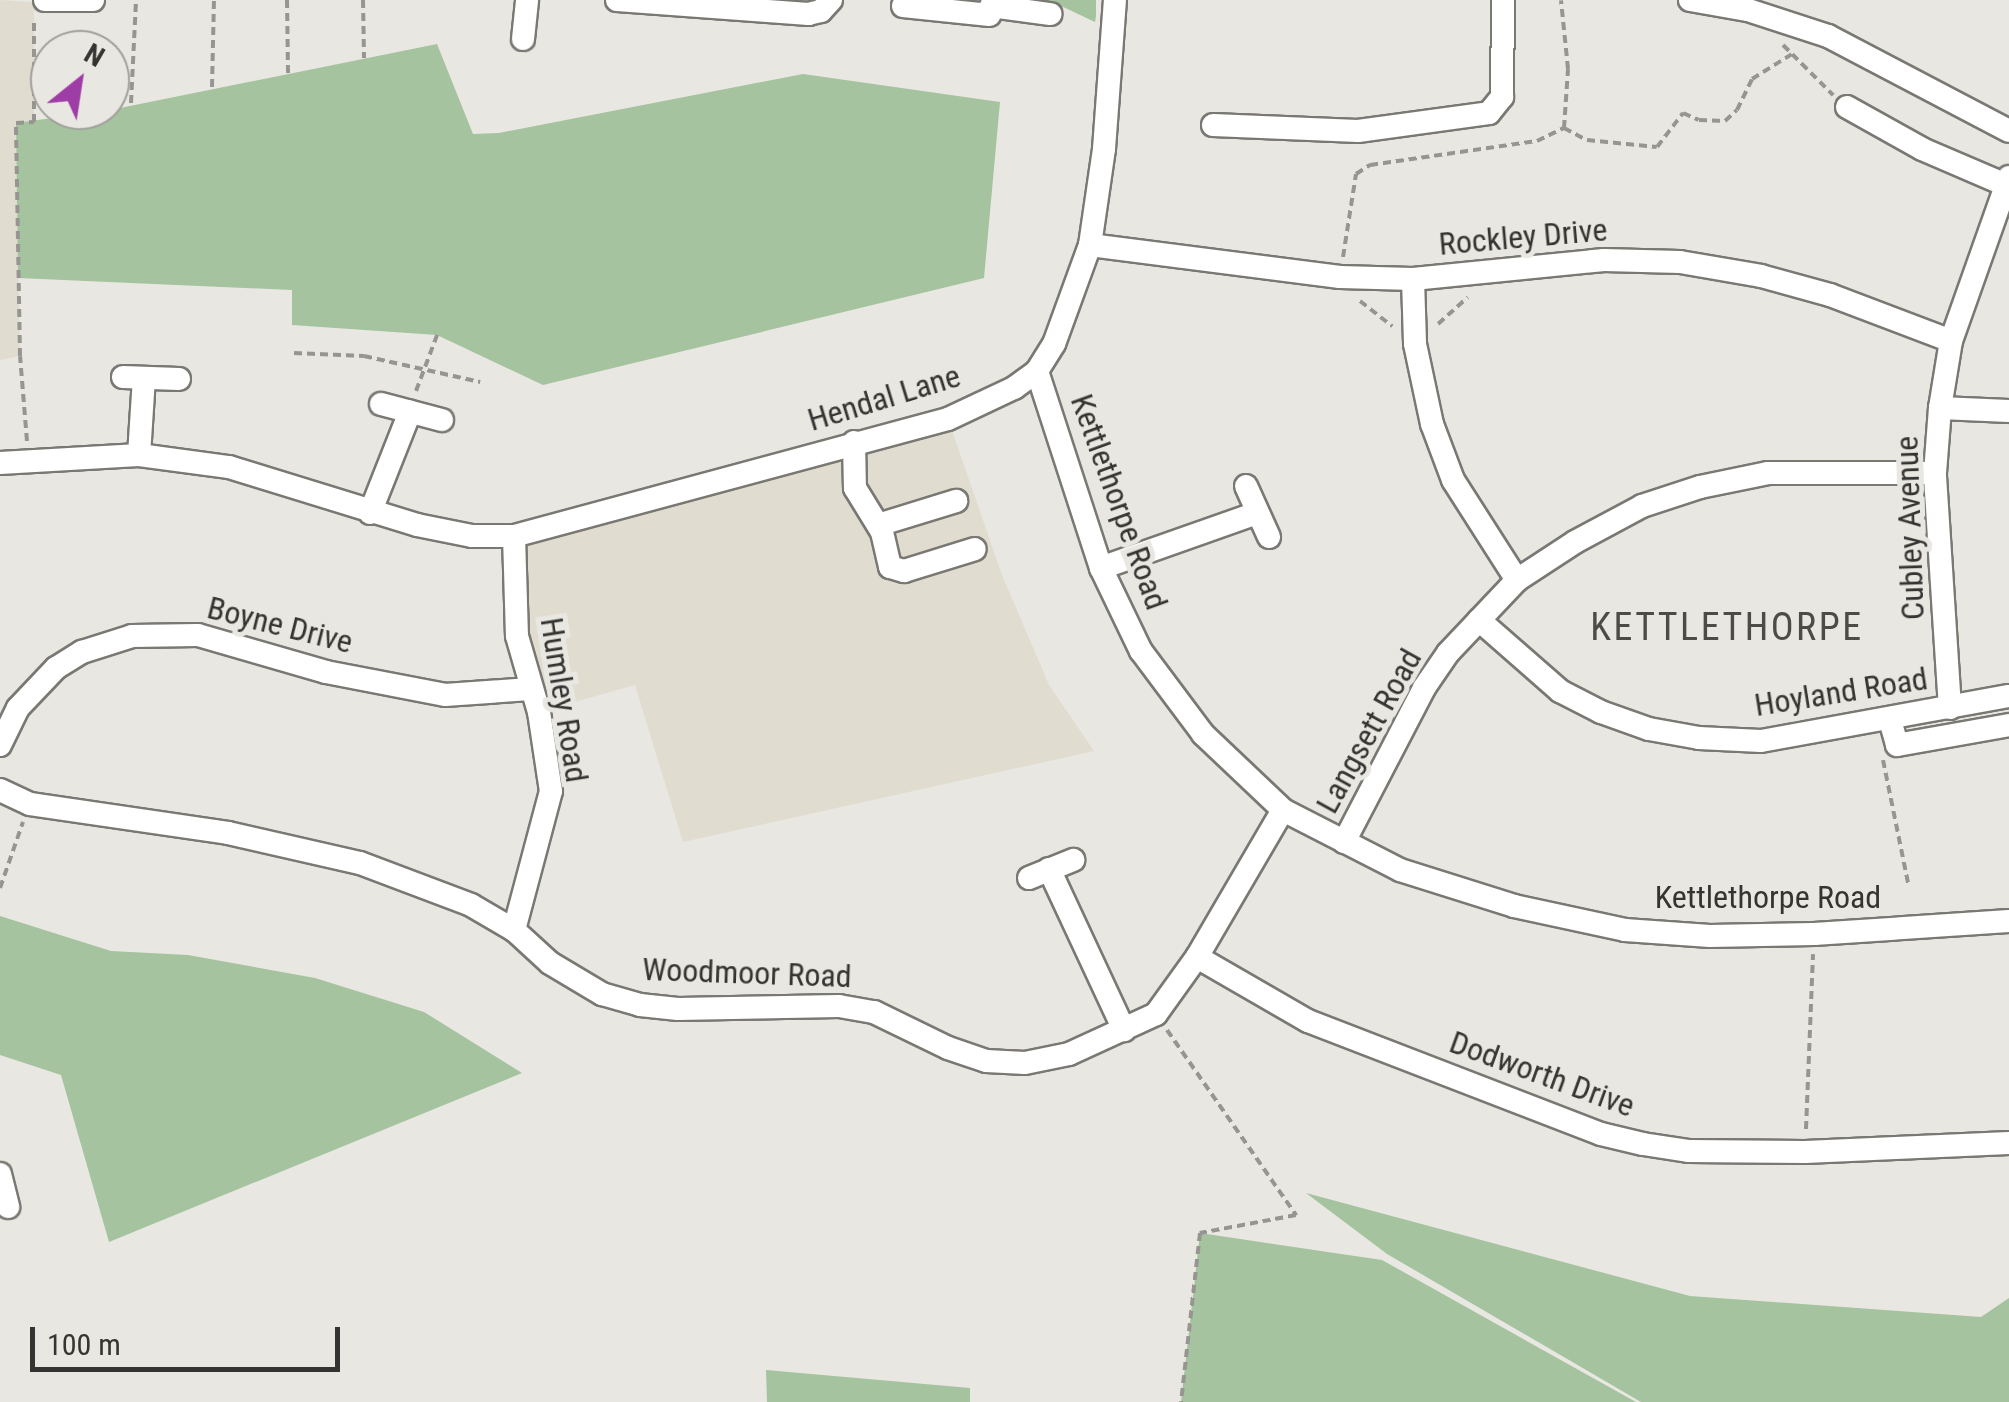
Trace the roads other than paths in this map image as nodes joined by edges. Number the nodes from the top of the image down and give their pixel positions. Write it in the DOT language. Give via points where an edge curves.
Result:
graph roads {
  1 [pos="92,0"];
  2 [pos="527,0"];
  3 [pos="617,0"];
  4 [pos="831,0"];
  5 [pos="1115,0"];
  6 [pos="1503,0"];
  7 [pos="1690,0"];
  8 [pos="45,2"];
  9 [pos="649,2"];
  10 [pos="903,6"];
  11 [pos="990,14"];
  12 [pos="1050,14"];
  13 [pos="523,39"];
  14 [pos="1846,108"];
  15 [pos="1213,125"];
  16 [pos="2009,131"];
  17 [pos="2008,180"];
  18 [pos="1090,245"];
  19 [pos="1413,279"];
  20 [pos="1952,341"];
  21 [pos="1037,371"];
  22 [pos="179,380"];
  23 [pos="381,404"];
  24 [pos="1940,408"];
  25 [pos="2009,411"];
  26 [pos="410,412"];
  27 [pos="442,420"];
  28 [pos="854,442"];
  29 [pos="139,455"];
  30 [pos="0,463"];
  31 [pos="1935,473"];
  32 [pos="1246,486"];
  33 [pos="956,501"];
  34 [pos="1257,512"];
  35 [pos="370,513"];
  36 [pos="878,525"];
  37 [pos="514,536"];
  38 [pos="1269,537"];
  39 [pos="974,549"];
  40 [pos="1101,568"];
  41 [pos="1517,580"];
  42 [pos="1479,620"];
  43 [pos="530,689"];
  44 [pos="2009,696"];
  45 [pos="1950,708"];
  46 [pos="1890,720"];
  47 [pos="2009,725"];
  48 [pos="0,745"];
  49 [pos="0,790"];
  50 [pos="1283,810"];
  51 [pos="1344,842"];
  52 [pos="1073,860"];
  53 [pos="2009,922"];
  54 [pos="514,930"];
  55 [pos="1197,957"];
  56 [pos="1124,1030"];
  57 [pos="2009,1143"];
  1 -- 8 [label="street"];
  2 -- 13 [label="street"];
  3 -- 9 [label="street"];
  4 -- 9 [label="street" via="808,14"];
  5 -- 18 [label="street"];
  6 -- 15 [label="street" via="1502,97 1489,113 1358,131"];
  7 -- 16 [label="street" via="1828,36"];
  10 -- 11 [label="street"];
  11 -- 12 [label="street"];
  14 -- 17 [label="street"];
  17 -- 20 [label="street, Cubley Avenue"];
  18 -- 19 [label="street, Rockley Drive" via="1340,277"];
  18 -- 21 [label="street" via="1054,344"];
  19 -- 20 [label="street, Rockley Drive" via="1604,260 1680,262 1830,295"];
  19 -- 41 [label="street" via="1415,344 1432,424 1453,480"];
  20 -- 24 [label="street, Cubley Avenue"];
  21 -- 28 [label="street, Hendal Lane" via="948,419"];
  21 -- 40 [label="street, Kettlethorpe Road"];
  22 -- 29 [label="street" via="134,378"];
  23 -- 26 [label="street"];
  24 -- 25 [label="street"];
  24 -- 31 [label="street, Cubley Avenue"];
  26 -- 27 [label="street"];
  26 -- 35 [label="street"];
  28 -- 36 [label="street" via="855,488"];
  28 -- 37 [label="street, Hendal Lane"];
  29 -- 30 [label="street, Hendal Lane"];
  29 -- 35 [label="street, Hendal Lane" via="229,466"];
  31 -- 41 [label="street, Langsett Road" via="1768,473 1700,487 1642,506"];
  31 -- 45 [label="street, Cubley Avenue"];
  32 -- 34 [label="street"];
  33 -- 36 [label="street"];
  34 -- 38 [label="street"];
  34 -- 40 [label="street"];
  35 -- 37 [label="street, Hendal Lane" via="472,536"];
  36 -- 39 [label="street" via="895,571"];
  37 -- 43 [label="street, Humley Road" via="517,636"];
  40 -- 50 [label="street, Kettlethorpe Road" via="1169,694"];
  41 -- 42 [label="street, Langsett Road"];
  42 -- 46 [label="street, Hoyland Road" via="1560,691 1649,729 1761,742"];
  42 -- 51 [label="street, Langsett Road" via="1424,688"];
  43 -- 48 [label="street, Boyne Drive" via="446,695 326,672 198,635 132,636 56,668 18,708"];
  43 -- 54 [label="street, Humley Road" via="550,791"];
  44 -- 45 [label="street, Hoyland Road"];
  45 -- 46 [label="street, Hoyland Road"];
  46 -- 47 [label="street" via="1898,745"];
  49 -- 54 [label="street, Woodmoor Road" via="30,804 308,850 438,892"];
  50 -- 51 [label="street, Kettlethorpe Road"];
  50 -- 55 [label="street, Woodmoor Road"];
  51 -- 53 [label="street, Kettlethorpe Road" via="1456,890 1625,930 1814,934"];
  52 -- 56 [label="street" via="1039,874"];
  54 -- 56 [label="street, Woodmoor Road" via="550,964 602,994 640,1005 856,1009 986,1061 1069,1054"];
  55 -- 56 [label="street, Woodmoor Road" via="1156,1014"];
  55 -- 57 [label="street, Dodworth Drive" via="1308,1022 1601,1134 1689,1151"];
}
